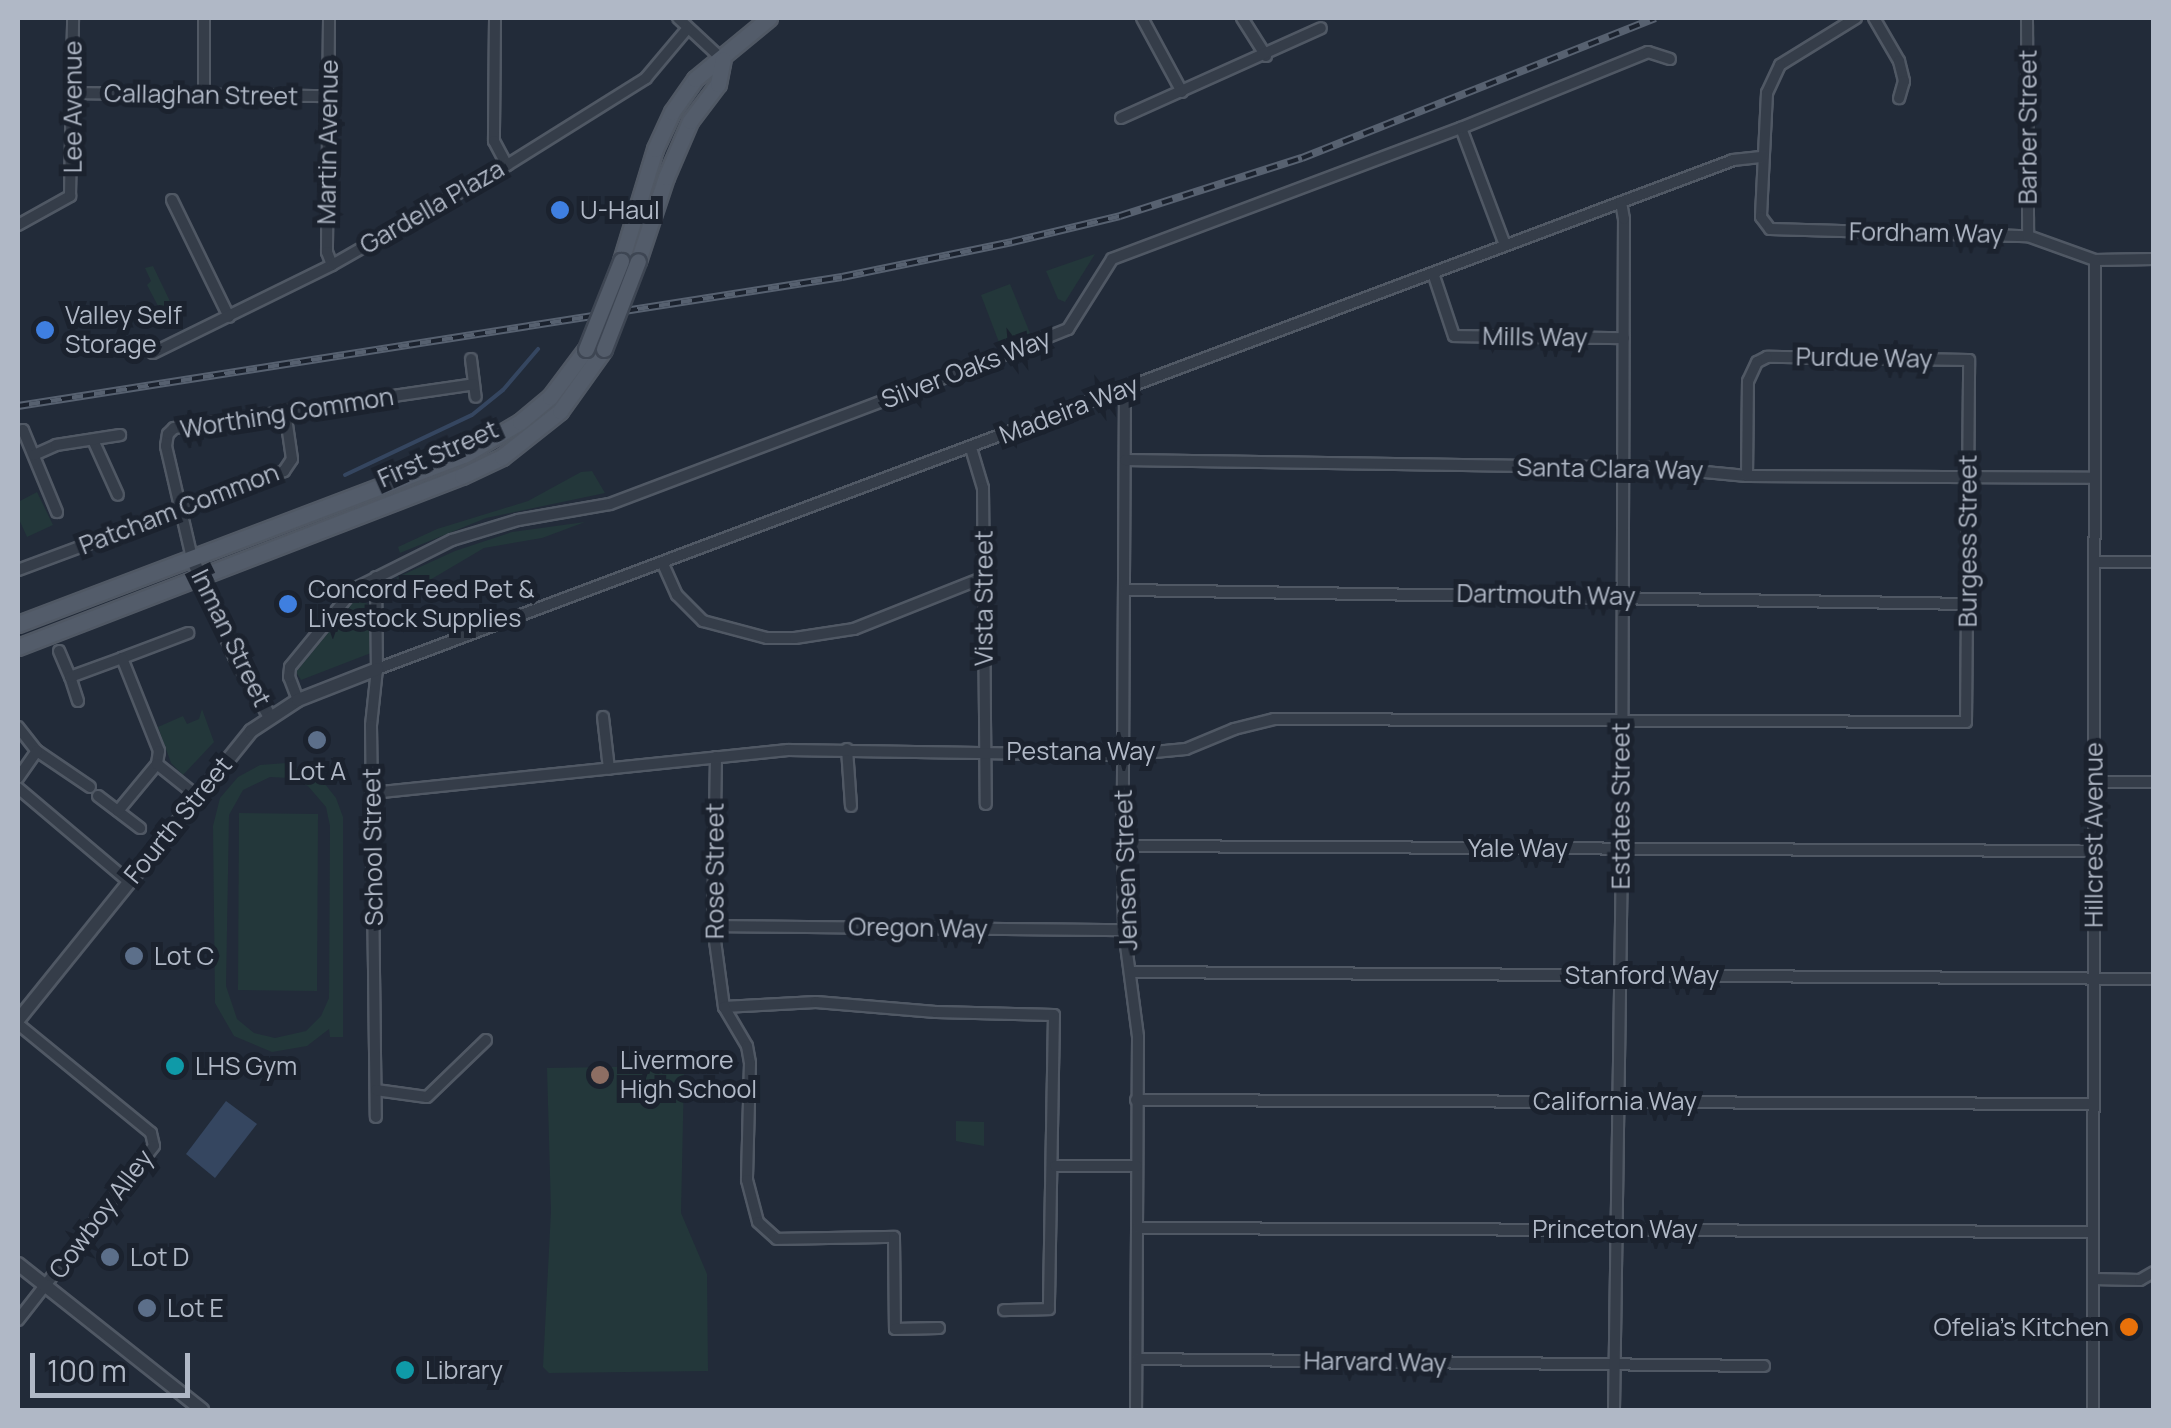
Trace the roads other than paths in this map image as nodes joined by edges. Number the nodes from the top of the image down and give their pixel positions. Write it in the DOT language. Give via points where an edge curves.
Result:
graph roads {
  1 [pos="73,18"];
  2 [pos="204,18"];
  3 [pos="329,18"];
  4 [pos="495,18"];
  5 [pos="678,18"];
  6 [pos="769,18"];
  7 [pos="1142,18"];
  8 [pos="1242,18"];
  9 [pos="1856,18"];
  10 [pos="1874,18"];
  11 [pos="2027,18"];
  12 [pos="688,28"];
  13 [pos="1321,28"];
  14 [pos="1266,56"];
  15 [pos="723,59"];
  16 [pos="1670,59"];
  17 [pos="1182,92"];
  18 [pos="72,93"];
  19 [pos="204,95"];
  20 [pos="329,96"];
  21 [pos="1899,98"];
  22 [pos="1121,118"];
  23 [pos="1462,128"];
  24 [pos="1763,157"];
  25 [pos="507,165"];
  26 [pos="172,200"];
  27 [pos="1620,202"];
  28 [pos="18,225"];
  29 [pos="2028,236"];
  30 [pos="1505,245"];
  31 [pos="2154,259"];
  32 [pos="2095,260"];
  33 [pos="332,265"];
  34 [pos="1433,273"];
  35 [pos="228,317"];
  36 [pos="1624,338"];
  37 [pos="153,354"];
  38 [pos="471,359"];
  39 [pos="1969,360"];
  40 [pos="474,384"];
  41 [pos="1126,388"];
  42 [pos="476,397"];
  43 [pos="285,412"];
  44 [pos="18,431"];
  45 [pos="120,436"];
  46 [pos="94,440"];
  47 [pos="972,448"];
  48 [pos="34,454"];
  49 [pos="1125,460"];
  50 [pos="1624,468"];
  51 [pos="1747,476"];
  52 [pos="1968,478"];
  53 [pos="2094,478"];
  54 [pos="118,495"];
  55 [pos="57,512"];
  56 [pos="179,513"];
  57 [pos="192,558"];
  58 [pos="2094,562"];
  59 [pos="2154,562"];
  60 [pos="662,564"];
  61 [pos="18,570"];
  62 [pos="376,577"];
  63 [pos="984,577"];
  64 [pos="200,578"];
  65 [pos="1125,590"];
  66 [pos="1623,595"];
  67 [pos="1967,604"];
  68 [pos="18,624"];
  69 [pos="188,633"];
  70 [pos="18,648"];
  71 [pos="59,651"];
  72 [pos="122,658"];
  73 [pos="377,669"];
  74 [pos="70,677"];
  75 [pos="298,700"];
  76 [pos="78,702"];
  77 [pos="270,717"];
  78 [pos="603,717"];
  79 [pos="1620,722"];
  80 [pos="1966,722"];
  81 [pos="18,727"];
  82 [pos="847,749"];
  83 [pos="984,750"];
  84 [pos="38,751"];
  85 [pos="1123,755"];
  86 [pos="716,758"];
  87 [pos="156,764"];
  88 [pos="610,769"];
  89 [pos="18,778"];
  90 [pos="2094,782"];
  91 [pos="2154,782"];
  92 [pos="18,788"];
  93 [pos="372,793"];
  94 [pos="197,796"];
  95 [pos="986,804"];
  96 [pos="850,806"];
  97 [pos="118,812"];
  98 [pos="140,828"];
  99 [pos="1123,846"];
  100 [pos="1622,849"];
  101 [pos="2093,851"];
  102 [pos="128,881"];
  103 [pos="712,926"];
  104 [pos="1124,930"];
  105 [pos="1131,972"];
  106 [pos="1620,975"];
  107 [pos="2094,978"];
  108 [pos="2154,979"];
  109 [pos="724,1007"];
  110 [pos="18,1022"];
  111 [pos="486,1040"];
  112 [pos="376,1090"];
  113 [pos="1136,1100"];
  114 [pos="1616,1101"];
  115 [pos="2094,1104"];
  116 [pos="376,1117"];
  117 [pos="1054,1166"];
  118 [pos="1137,1166"];
  119 [pos="1138,1228"];
  120 [pos="1614,1228"];
  121 [pos="2093,1232"];
  122 [pos="18,1264"];
  123 [pos="2154,1272"];
  124 [pos="2094,1279"];
  125 [pos="46,1287"];
  126 [pos="1004,1310"];
  127 [pos="18,1320"];
  128 [pos="939,1328"];
  129 [pos="1137,1359"];
  130 [pos="1614,1364"];
  131 [pos="1764,1366"];
  132 [pos="186,1405"];
  133 [pos="202,1410"];
  134 [pos="1136,1410"];
  135 [pos="1614,1410"];
  136 [pos="2093,1410"];
  1 -- 18 [label="street, Lee Avenue"];
  2 -- 19 [label="street"];
  3 -- 20 [label="street, Martin Avenue"];
  4 -- 25 [label="street" via="494,141"];
  5 -- 12 [label="street"];
  6 -- 15 [label="main road, First Street"];
  7 -- 17 [label="street"];
  8 -- 14 [label="street"];
  9 -- 24 [label="street" via="1780,65 1767,93"];
  10 -- 21 [label="street" via="1899,61"];
  11 -- 29 [label="street, Barber Street"];
  12 -- 15 [label="street"];
  12 -- 25 [label="street, Gardella Plaza" via="646,78"];
  13 -- 14 [label="street"];
  14 -- 17 [label="street"];
  15 -- 57 [label="main road, First Street, bridge" via="695,79 672,112 586,349 550,397 488,442"];
  15 -- 64 [label="main road, First Street, bridge" via="718,84 690,121 666,177 604,349 560,411 502,456"];
  16 -- 23 [label="street, Silver Oaks Way" via="1648,52"];
  17 -- 22 [label="street"];
  18 -- 19 [label="street, Callaghan Street"];
  18 -- 28 [label="street, Lee Avenue" via="70,196"];
  19 -- 20 [label="street, Callaghan Street"];
  20 -- 33 [label="street, Martin Avenue"];
  23 -- 30 [label="street"];
  23 -- 62 [label="street, Silver Oaks Way" via="1112,259 1068,329 610,504 452,540"];
  24 -- 27 [label="street, Madeira Way" via="1733,160"];
  24 -- 29 [label="street, Fordham Way" via="1762,217 1770,230"];
  25 -- 33 [label="street, Gardella Plaza"];
  26 -- 35 [label="street"];
  27 -- 30 [label="street, Madeira Way"];
  27 -- 36 [label="street, Estates Street"];
  29 -- 32 [label="street, Fordham Way"];
  30 -- 34 [label="street, Madeira Way"];
  31 -- 32 [label="street, Fordham Way"];
  32 -- 53 [label="street, Hillcrest Avenue"];
  33 -- 35 [label="street, Gardella Plaza"];
  34 -- 36 [label="street, Mills Way" via="1454,336"];
  34 -- 41 [label="street, Madeira Way"];
  35 -- 37 [label="street, Gardella Plaza"];
  36 -- 50 [label="street, Estates Street"];
  38 -- 40 [label="street"];
  39 -- 51 [label="street, Purdue Way" via="1756,362 1748,380"];
  39 -- 52 [label="street, Burgess Street"];
  40 -- 42 [label="street"];
  40 -- 43 [label="street, Worthing Common"];
  41 -- 47 [label="street, Madeira Way"];
  41 -- 49 [label="street, Jensen Street"];
  43 -- 56 [label="street, Patcham Common" via="292,459 284,472"];
  43 -- 56 [label="street, Worthing Common" via="174,428 168,434"];
  44 -- 48 [label="street"];
  45 -- 46 [label="street"];
  46 -- 48 [label="street"];
  46 -- 54 [label="street"];
  47 -- 60 [label="street, Madeira Way"];
  47 -- 63 [label="street, Vista Street" via="983,488"];
  48 -- 55 [label="street"];
  49 -- 50 [label="street, Santa Clara Way"];
  49 -- 65 [label="street, Jensen Street"];
  50 -- 51 [label="street, Santa Clara Way"];
  50 -- 66 [label="street, Estates Street"];
  51 -- 52 [label="street, Santa Clara Way"];
  52 -- 53 [label="street, Santa Clara Way"];
  52 -- 67 [label="street, Burgess Street"];
  53 -- 58 [label="street, Hillcrest Avenue"];
  56 -- 57 [label="street, Worthing Common"];
  56 -- 61 [label="street, Patcham Common"];
  57 -- 64 [label="street, Inman Street"];
  57 -- 68 [label="main road, First Street"];
  58 -- 59 [label="street"];
  58 -- 90 [label="street, Hillcrest Avenue"];
  60 -- 63 [label="street" via="677,595 703,621 767,638 854,629"];
  60 -- 73 [label="street, Madeira Way"];
  62 -- 73 [label="street, School Street"];
  62 -- 75 [label="street, Silver Oaks Way" via="354,590 290,667"];
  63 -- 83 [label="street, Vista Street"];
  64 -- 70 [label="main road, First Street"];
  64 -- 77 [label="street, Inman Street"];
  65 -- 66 [label="street, Dartmouth Way"];
  65 -- 85 [label="street, Jensen Street"];
  66 -- 67 [label="street, Dartmouth Way"];
  66 -- 79 [label="street, Estates Street"];
  67 -- 80 [label="street, Burgess Street"];
  69 -- 72 [label="street"];
  71 -- 74 [label="street"];
  72 -- 74 [label="street"];
  72 -- 87 [label="street" via="159,751"];
  73 -- 75 [label="street, Fourth Street"];
  73 -- 93 [label="street, School Street"];
  74 -- 76 [label="street"];
  75 -- 77 [label="street, Fourth Street"];
  77 -- 94 [label="street, Fourth Street" via="250,731"];
  78 -- 88 [label="street"];
  79 -- 80 [label="street, Pestana Way"];
  79 -- 85 [label="street, Pestana Way" via="1274,720 1186,749"];
  79 -- 100 [label="street, Estates Street"];
  81 -- 84 [label="street"];
  82 -- 83 [label="street, Pestana Way"];
  82 -- 86 [label="street, Pestana Way"];
  82 -- 96 [label="street"];
  83 -- 85 [label="street, Pestana Way"];
  83 -- 95 [label="street, Vista Street"];
  84 -- 89 [label="street"];
  84 -- 97 [label="street"];
  85 -- 99 [label="street, Jensen Street"];
  86 -- 88 [label="street, Pestana Way"];
  86 -- 103 [label="street, Rose Street"];
  87 -- 94 [label="street"];
  87 -- 97 [label="street"];
  88 -- 93 [label="street, Pestana Way"];
  90 -- 91 [label="street"];
  90 -- 101 [label="street, Hillcrest Avenue"];
  92 -- 102 [label="street"];
  93 -- 112 [label="street, School Street"];
  94 -- 102 [label="street, Fourth Street"];
  97 -- 98 [label="street"];
  99 -- 100 [label="street, Yale Way"];
  99 -- 104 [label="street, Jensen Street"];
  100 -- 101 [label="street, Yale Way"];
  100 -- 106 [label="street, Estates Street"];
  101 -- 107 [label="street, Hillcrest Avenue"];
  102 -- 110 [label="street, Fourth Street"];
  103 -- 104 [label="street, Oregon Way"];
  103 -- 109 [label="street, Rose Street"];
  104 -- 105 [label="street, Jensen Street"];
  105 -- 106 [label="street, Stanford Way"];
  105 -- 113 [label="street, Jensen Street"];
  106 -- 107 [label="street, Stanford Way"];
  106 -- 114 [label="street, Estates Street"];
  107 -- 108 [label="street, Stanford Way"];
  107 -- 115 [label="street, Hillcrest Avenue"];
  109 -- 117 [label="street" via="816,1002 1054,1015"];
  109 -- 128 [label="street, Rose Street" via="750,1064 746,1180 758,1222 777,1239 894,1237 895,1329"];
  110 -- 125 [label="street, Cowboy Alley" via="152,1133 154,1146"];
  111 -- 112 [label="street" via="427,1098"];
  112 -- 116 [label="street, School Street"];
  113 -- 114 [label="street, California Way"];
  113 -- 118 [label="street, Jensen Street"];
  114 -- 115 [label="street, California Way"];
  114 -- 120 [label="street, Estates Street"];
  115 -- 121 [label="street, Hillcrest Avenue"];
  117 -- 118 [label="street"];
  117 -- 126 [label="street" via="1049,1309"];
  118 -- 119 [label="street, Jensen Street"];
  119 -- 120 [label="street, Princeton Way"];
  119 -- 129 [label="street, Jensen Street"];
  120 -- 121 [label="street, Princeton Way"];
  120 -- 130 [label="street, Estates Street"];
  121 -- 124 [label="street, Hillcrest Avenue"];
  122 -- 125 [label="street"];
  123 -- 124 [label="street" via="2140,1280"];
  124 -- 136 [label="street, Hillcrest Avenue"];
  125 -- 127 [label="street, Cowboy Alley"];
  125 -- 132 [label="street"];
  129 -- 130 [label="street, Harvard Way"];
  129 -- 134 [label="street, Jensen Street"];
  130 -- 131 [label="street, Harvard Way"];
  130 -- 135 [label="street, Estates Street"];
  132 -- 133 [label="street"];
}
